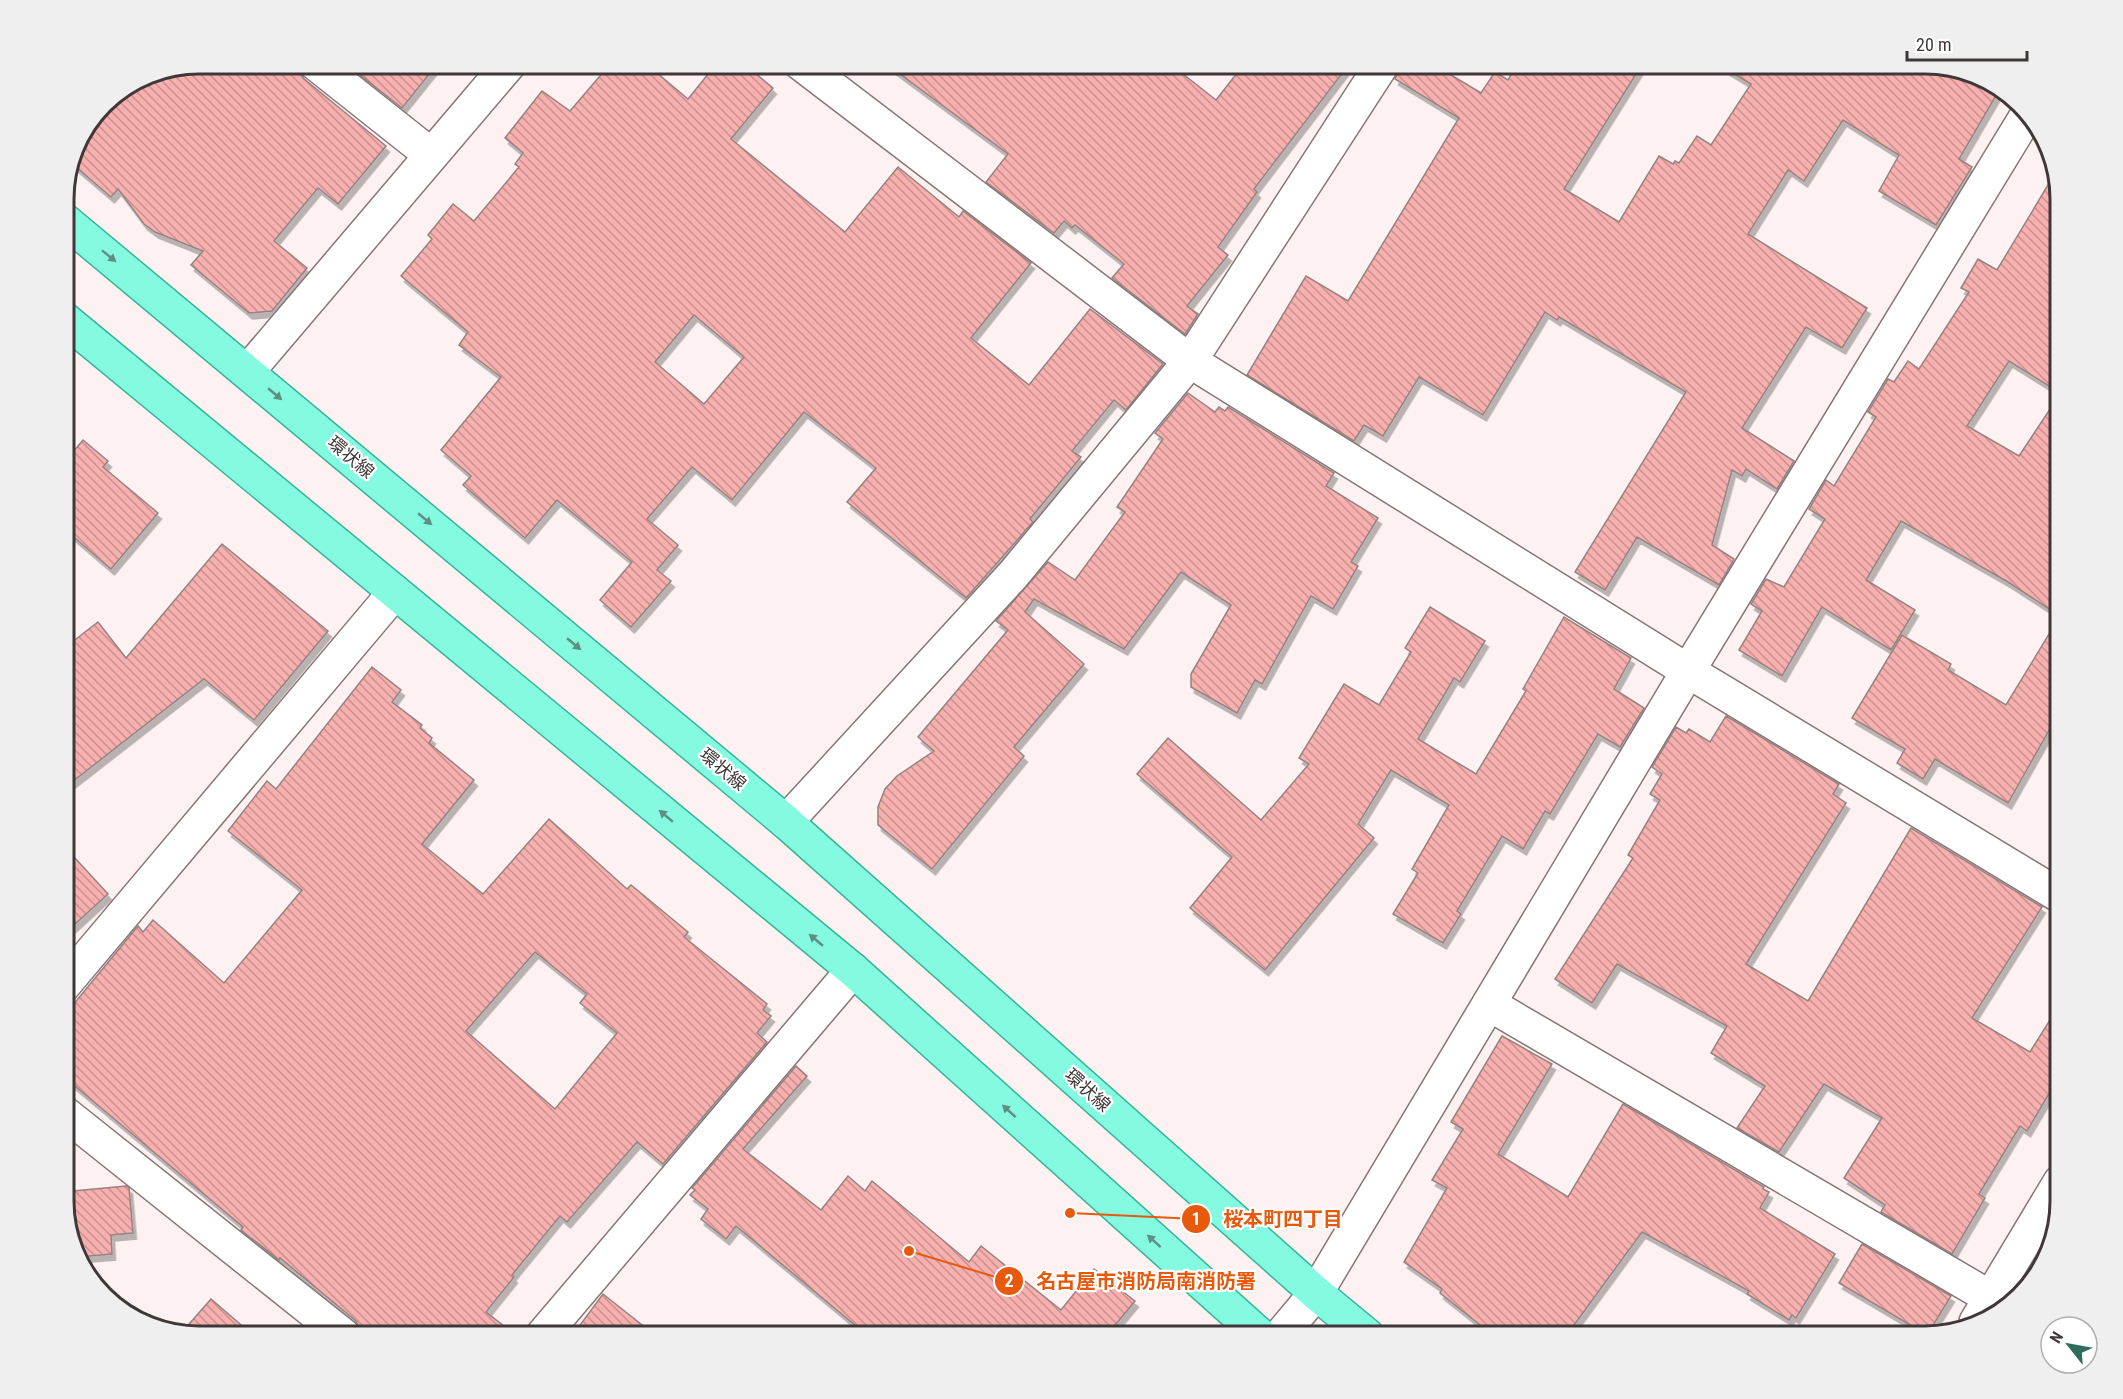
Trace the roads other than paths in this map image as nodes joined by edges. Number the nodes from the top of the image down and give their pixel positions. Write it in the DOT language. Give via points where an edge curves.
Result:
graph roads {
  1 [pos="329,74"];
  2 [pos="501,74"];
  3 [pos="814,74"];
  4 [pos="1376,74"];
  5 [pos="2023,122"];
  6 [pos="431,156"];
  7 [pos="74,228"];
  8 [pos="74,327"];
  9 [pos="1190,361"];
  10 [pos="248,371"];
  11 [pos="396,592"];
  12 [pos="1688,671"];
  13 [pos="786,822"];
  14 [pos="2050,891"];
  15 [pos="853,970"];
  16 [pos="74,973"];
  17 [pos="1490,1004"];
  18 [pos="74,1121"];
  19 [pos="2050,1199"];
  20 [pos="1316,1293"];
  21 [pos="1984,1310"];
  22 [pos="331,1326"];
  23 [pos="550,1326"];
  24 [pos="1250,1326"];
  25 [pos="1288,1326"];
  26 [pos="1356,1326"];
  1 -- 6 [label="street"];
  2 -- 6 [label="street"];
  3 -- 9 [label="street"];
  4 -- 9 [label="street"];
  5 -- 12 [label="street"];
  6 -- 10 [label="street"];
  7 -- 10 [label="main road, 環状線, one-way"];
  8 -- 11 [label="main road"];
  9 -- 12 [label="street"];
  9 -- 13 [label="street" via="1013,575"];
  10 -- 13 [label="main road, 環状線, one-way"];
  15 -- 11 [label="main road, one-way"];
  11 -- 16 [label="street"];
  12 -- 14 [label="street"];
  12 -- 17 [label="street"];
  13 -- 20 [label="main road, 環状線"];
  15 -- 23 [label="street"];
  24 -- 15 [label="main road, one-way"];
  17 -- 20 [label="street"];
  17 -- 21 [label="street"];
  18 -- 22 [label="street"];
  19 -- 21 [label="street"];
  20 -- 25 [label="street"];
  20 -- 26 [label="main road, 環状線"];
}
